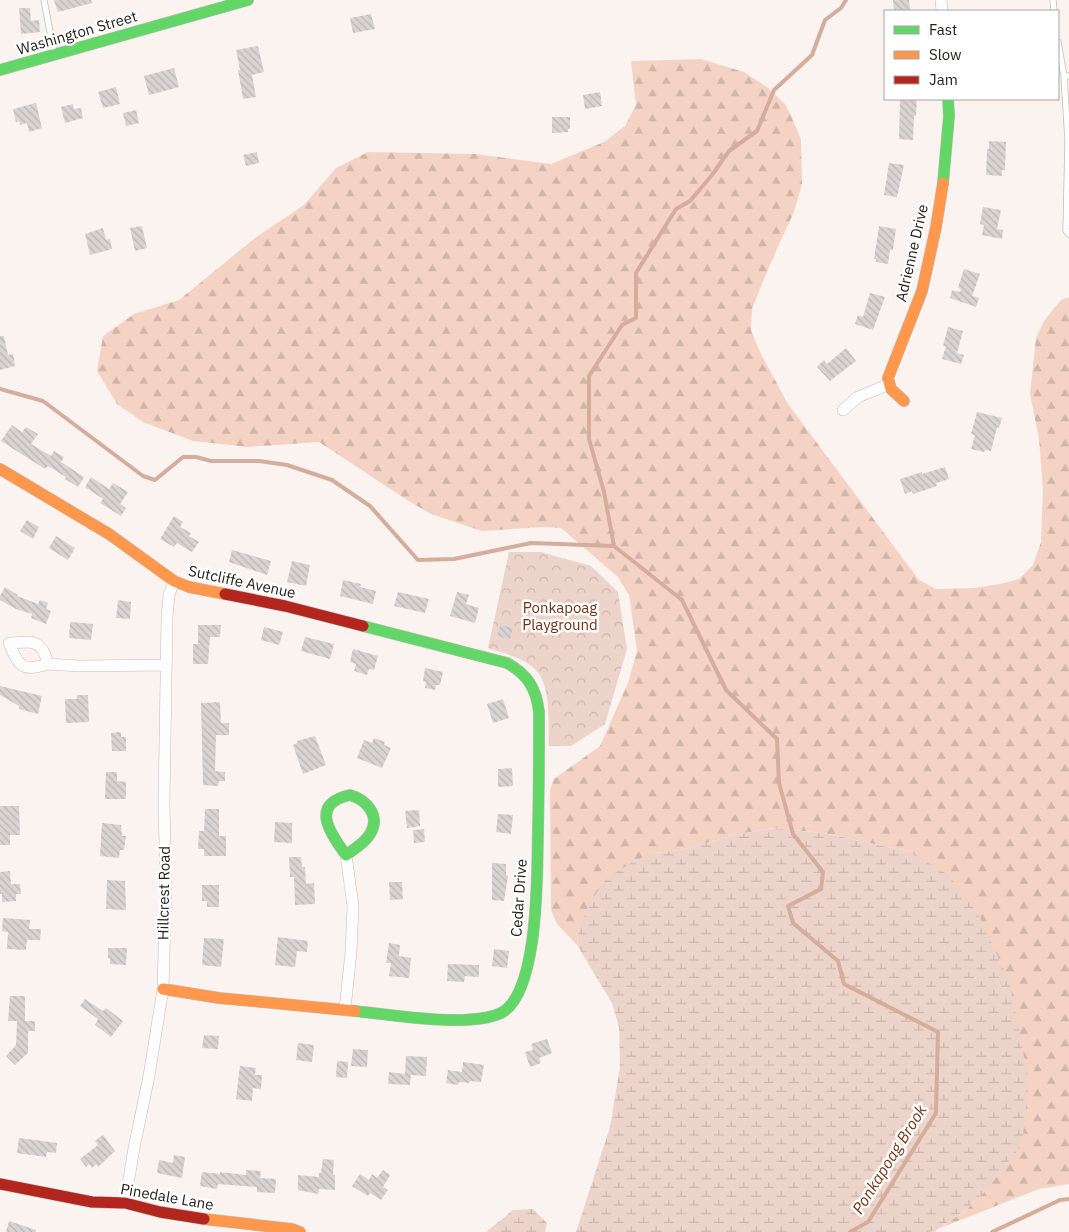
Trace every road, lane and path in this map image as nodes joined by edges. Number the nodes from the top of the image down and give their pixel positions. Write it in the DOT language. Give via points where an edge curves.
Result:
graph roads {
  1 [pos="44,0"];
  2 [pos="248,0"];
  3 [pos="1059,46"];
  4 [pos="55,55"];
  5 [pos="0,70"];
  6 [pos="1066,76"];
  7 [pos="948,100"];
  8 [pos="1069,234"];
  9 [pos="887,384"];
  10 [pos="904,401"];
  11 [pos="842,410"];
  12 [pos="0,469"];
  13 [pos="174,581"];
  14 [pos="4,640"];
  15 [pos="475,655"];
  16 [pos="48,664"];
  17 [pos="166,665"];
  18 [pos="346,855"];
  19 [pos="163,989"];
  20 [pos="345,1009"];
  21 [pos="0,1184"];
  22 [pos="125,1203"];
  23 [pos="300,1232"];
  1 -- 4 [label="lane"];
  2 -- 4 [label="street, Washington Street"];
  3 -- 6 [label="lane"];
  4 -- 5 [label="street, Washington Street"];
  6 -- 8 [label="lane" via="1066,231"];
  7 -- 9 [label="street, Adrienne Drive" via="944,175 936,227 922,291"];
  9 -- 10 [label="street"];
  9 -- 11 [label="street" via="858,397"];
  12 -- 13 [label="street, Sutcliffe Avenue" via="110,534"];
  13 -- 15 [label="street, Sutcliffe Avenue"];
  13 -- 17 [label="street, Hillcrest Road" via="167,617"];
  14 -- 16 [label="street" via="37,643 46,654"];
  14 -- 16 [label="street" via="25,667"];
  15 -- 20 [label="street, Cedar Drive" via="516,668 530,680 538,696 536,920 519,992 511,1006 474,1020"];
  16 -- 17 [label="street"];
  17 -- 19 [label="street, Hillcrest Road"];
  18 -- 18 [label="street" via="367,838 374,825 369,804 350,795 337,798 326,814 327,826"];
  18 -- 20 [label="street" via="353,906 352,952"];
  19 -- 20 [label="street, Cedar Drive" via="219,998"];
  19 -- 22 [label="street, Hillcrest Road"];
  21 -- 22 [label="street, Pinedale Lane" via="92,1202"];
  22 -- 23 [label="street, Pinedale Lane" via="160,1212"];
}
